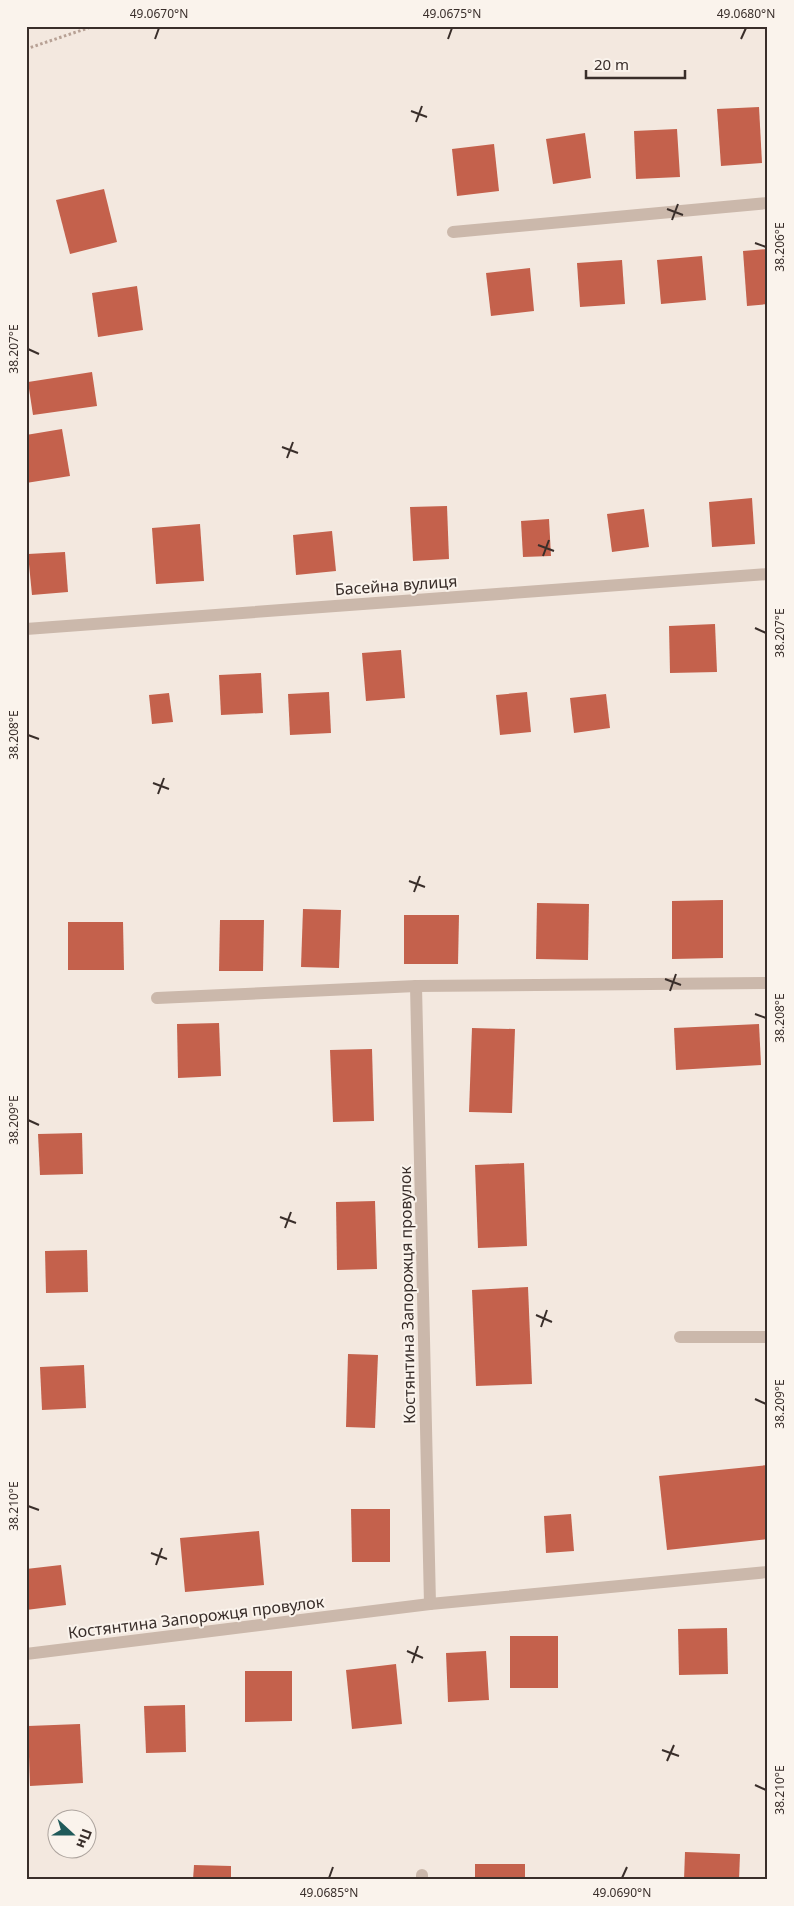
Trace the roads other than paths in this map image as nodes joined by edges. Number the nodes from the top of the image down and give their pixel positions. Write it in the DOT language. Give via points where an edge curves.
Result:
graph roads {
  1 [pos="768,203"];
  2 [pos="453,232"];
  3 [pos="768,574"];
  4 [pos="26,629"];
  5 [pos="768,983"];
  6 [pos="416,986"];
  7 [pos="157,998"];
  8 [pos="768,1337"];
  9 [pos="680,1338"];
  10 [pos="768,1572"];
  11 [pos="430,1604"];
  12 [pos="26,1654"];
  1 -- 2 [label="street"];
  3 -- 4 [label="street, Басейна вулиця"];
  5 -- 6 [label="street"];
  6 -- 7 [label="street"];
  6 -- 11 [label="street, Костянтина Запорожця провулок"];
  8 -- 9 [label="street"];
  10 -- 11 [label="street, Костянтина Запорожця провулок"];
  11 -- 12 [label="street, Костянтина Запорожця провулок"];
}
